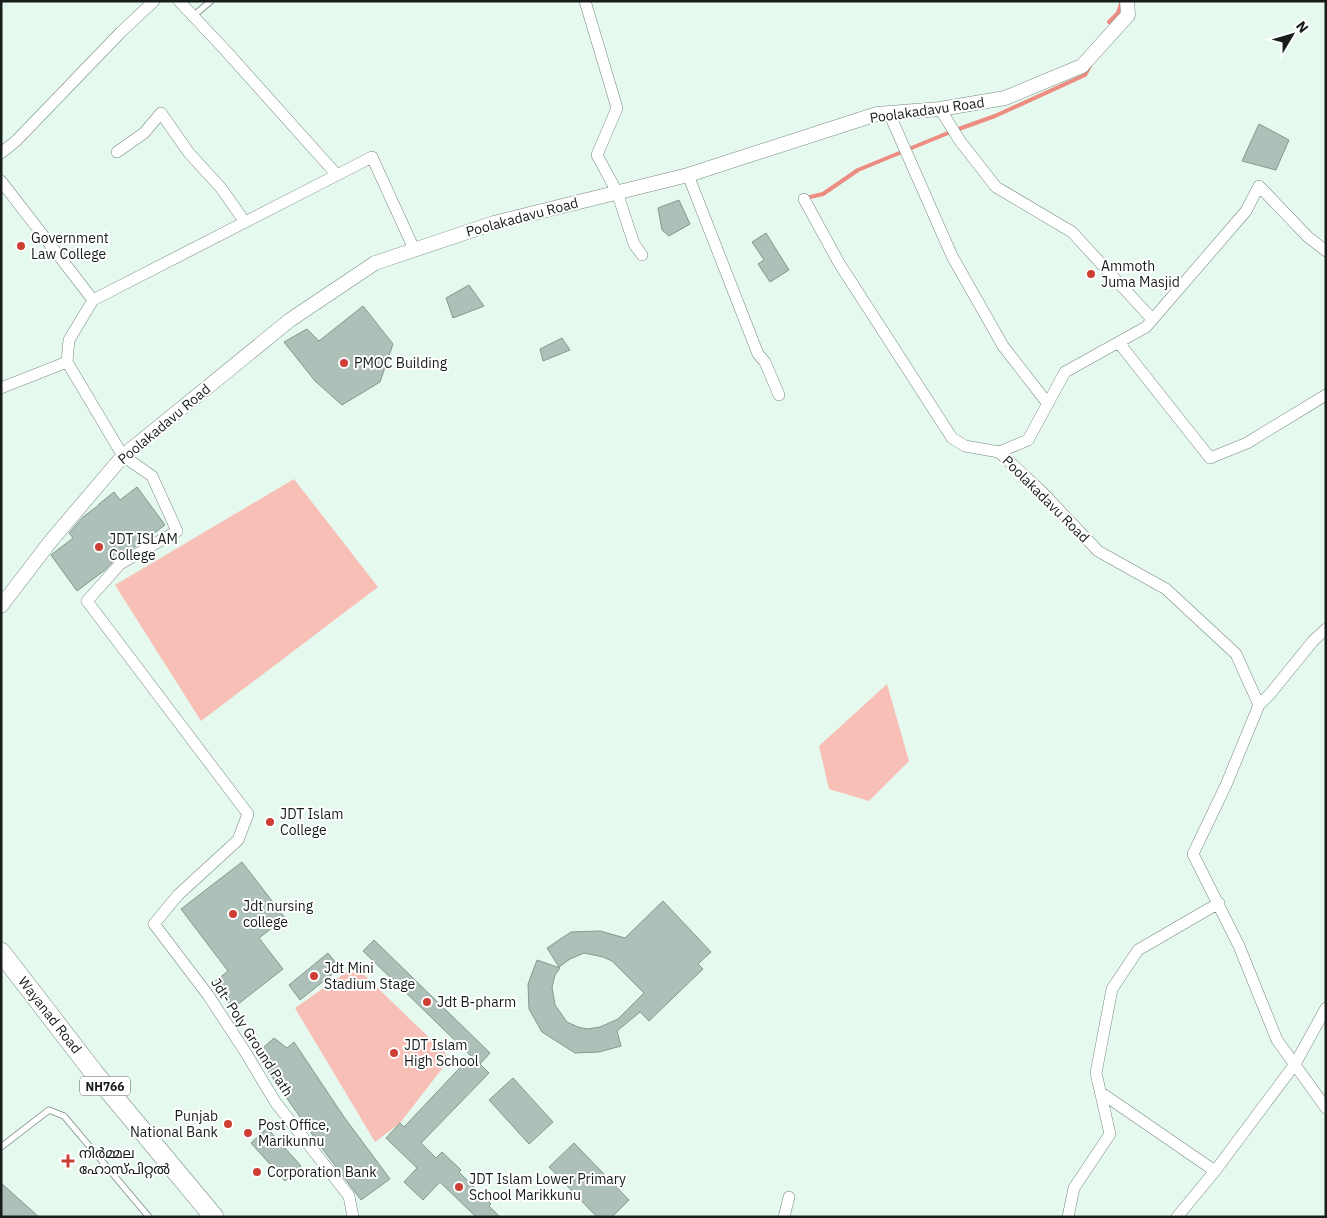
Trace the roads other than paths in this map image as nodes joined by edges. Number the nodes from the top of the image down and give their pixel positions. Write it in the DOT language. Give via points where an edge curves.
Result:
graph roads {
  1 [pos="154,1"];
  2 [pos="179,1"];
  3 [pos="211,1"];
  4 [pos="585,1"];
  5 [pos="1127,1"];
  6 [pos="193,16"];
  7 [pos="940,109"];
  8 [pos="889,113"];
  9 [pos="117,152"];
  10 [pos="1,154"];
  11 [pos="337,175"];
  12 [pos="688,175"];
  13 [pos="1,181"];
  14 [pos="617,192"];
  15 [pos="804,199"];
  16 [pos="245,222"];
  17 [pos="414,249"];
  18 [pos="1326,251"];
  19 [pos="642,255"];
  20 [pos="93,300"];
  21 [pos="1152,319"];
  22 [pos="1119,343"];
  23 [pos="68,362"];
  24 [pos="1,388"];
  25 [pos="779,395"];
  26 [pos="1326,395"];
  27 [pos="1048,404"];
  28 [pos="999,452"];
  29 [pos="123,456"];
  30 [pos="1,606"];
  31 [pos="1326,629"];
  32 [pos="1259,705"];
  33 [pos="1219,903"];
  34 [pos="1,952"];
  35 [pos="1326,1008"];
  36 [pos="1295,1064"];
  37 [pos="1100,1092"];
  38 [pos="1326,1108"];
  39 [pos="1,1147"];
  40 [pos="1214,1171"];
  41 [pos="789,1197"];
  42 [pos="150,1217"];
  43 [pos="214,1217"];
  44 [pos="353,1217"];
  45 [pos="784,1217"];
  46 [pos="1068,1217"];
  47 [pos="1177,1217"];
  1 -- 10 [label="street"];
  2 -- 6 [label="street"];
  3 -- 6 [label="lane"];
  4 -- 14 [label="street" via="617,108 597,155"];
  5 -- 7 [label="street, Poolakadavu Road" via="1128,15 1082,66 1005,98"];
  6 -- 11 [label="street"];
  7 -- 8 [label="street, Poolakadavu Road"];
  7 -- 21 [label="street" via="996,187 1072,232"];
  8 -- 12 [label="street, Poolakadavu Road" via="877,114"];
  8 -- 27 [label="street" via="952,256 1003,346"];
  9 -- 16 [label="street" via="144,133 161,113"];
  11 -- 16 [label="street"];
  11 -- 17 [label="street" via="372,157"];
  12 -- 14 [label="street, Poolakadavu Road"];
  12 -- 25 [label="street" via="758,354 765,362"];
  13 -- 20 [label="street"];
  14 -- 17 [label="street, Poolakadavu Road" via="494,223"];
  14 -- 19 [label="street" via="634,244"];
  15 -- 28 [label="street" via="839,263 952,438 965,446"];
  16 -- 20 [label="street"];
  17 -- 29 [label="street, Poolakadavu Road" via="375,263 290,320"];
  18 -- 21 [label="street, Poolakadavu Road" via="1259,186 1246,212"];
  20 -- 23 [label="street" via="69,340"];
  21 -- 22 [label="street, Poolakadavu Road" via="1146,327"];
  22 -- 26 [label="street" via="1210,458 1247,443"];
  22 -- 27 [label="street, Poolakadavu Road" via="1065,372"];
  23 -- 24 [label="street"];
  23 -- 29 [label="street"];
  27 -- 28 [label="street, Poolakadavu Road" via="1028,440"];
  28 -- 32 [label="street, Poolakadavu Road" via="1043,492 1098,551 1166,589 1236,654"];
  29 -- 30 [label="street, Poolakadavu Road"];
  29 -- 44 [label="street, Jdt- Poly Ground Path" via="152,476 177,531 120,564 87,602 248,814 238,840 178,896 154,924 208,995 276,1103 348,1196"];
  31 -- 32 [label="street"];
  32 -- 33 [label="street" via="1193,854"];
  33 -- 36 [label="street" via="1277,1040"];
  33 -- 37 [label="street" via="1138,950 1112,989 1096,1073"];
  34 -- 43 [label="highway, Wayanad Road / NH766"];
  35 -- 36 [label="street"];
  36 -- 38 [label="street"];
  36 -- 40 [label="street"];
  37 -- 40 [label="street"];
  37 -- 46 [label="street" via="1110,1134 1074,1188"];
  39 -- 42 [label="lane" via="49,1110 64,1116"];
  40 -- 47 [label="street"];
  41 -- 45 [label="street"];
}
